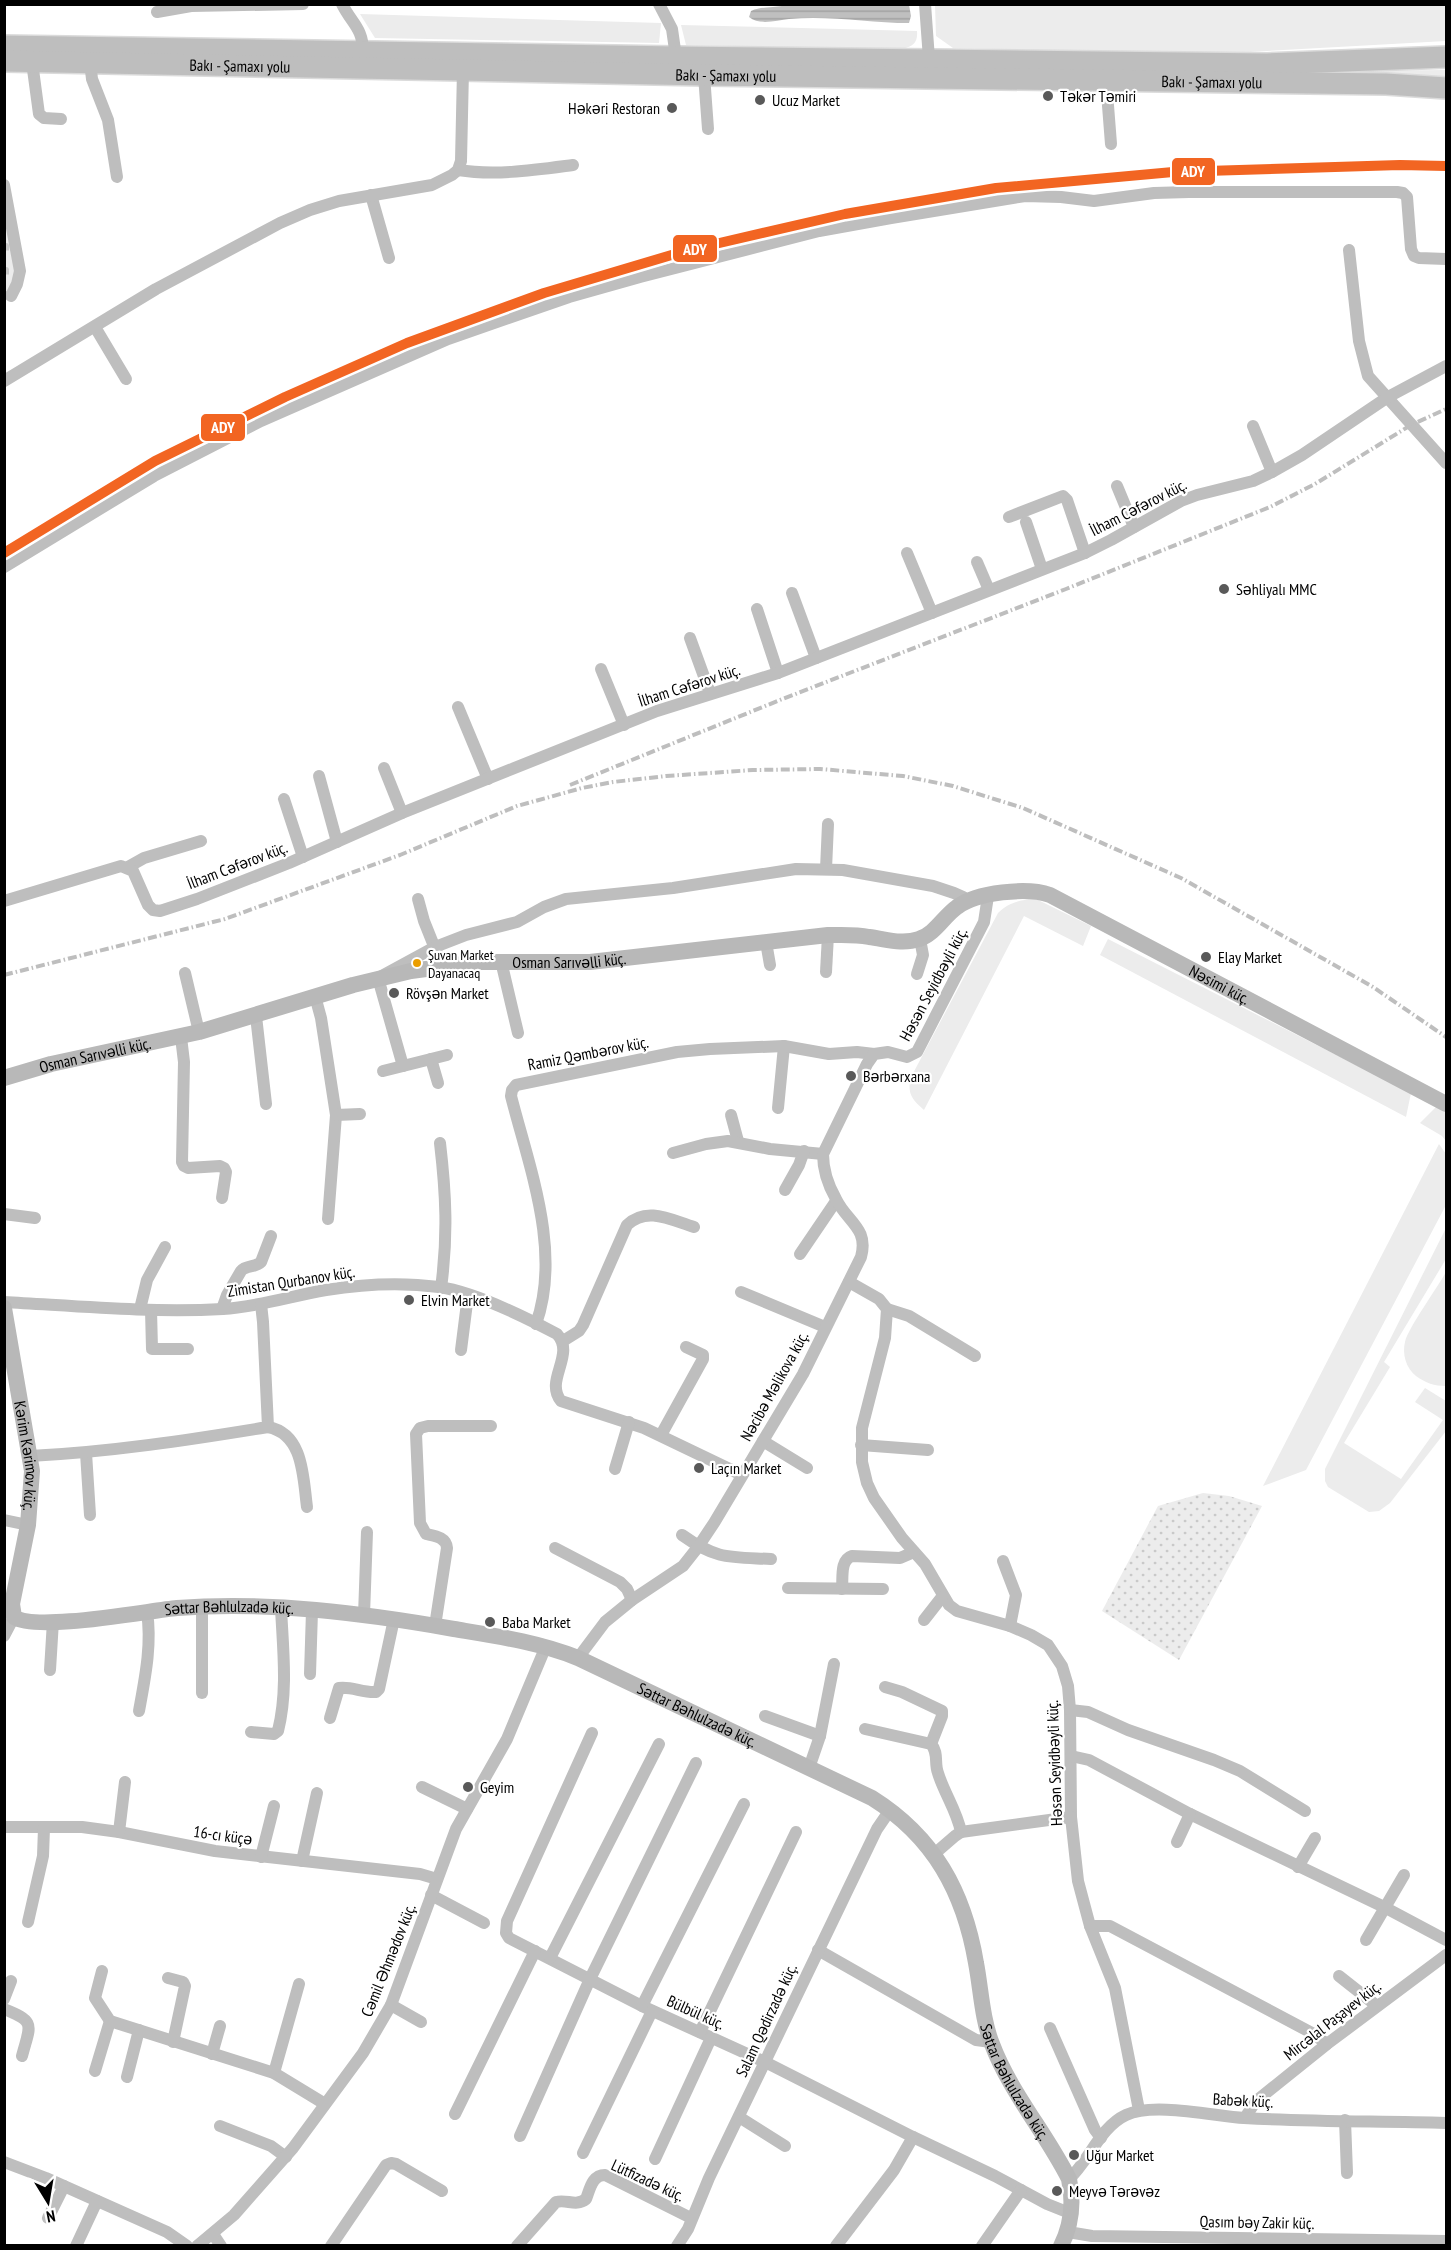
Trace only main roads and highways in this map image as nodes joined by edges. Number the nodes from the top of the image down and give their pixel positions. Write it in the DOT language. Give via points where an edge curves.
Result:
graph roads {
  1 [pos="4,46"];
  2 [pos="1446,57"];
  3 [pos="4,61"];
  4 [pos="1446,88"];
  1 -- 2 [label="highway, Bakı - Şamaxı yolu" via="1267,64"];
  3 -- 4 [label="highway, Bakı - Şamaxı yolu"];
}
